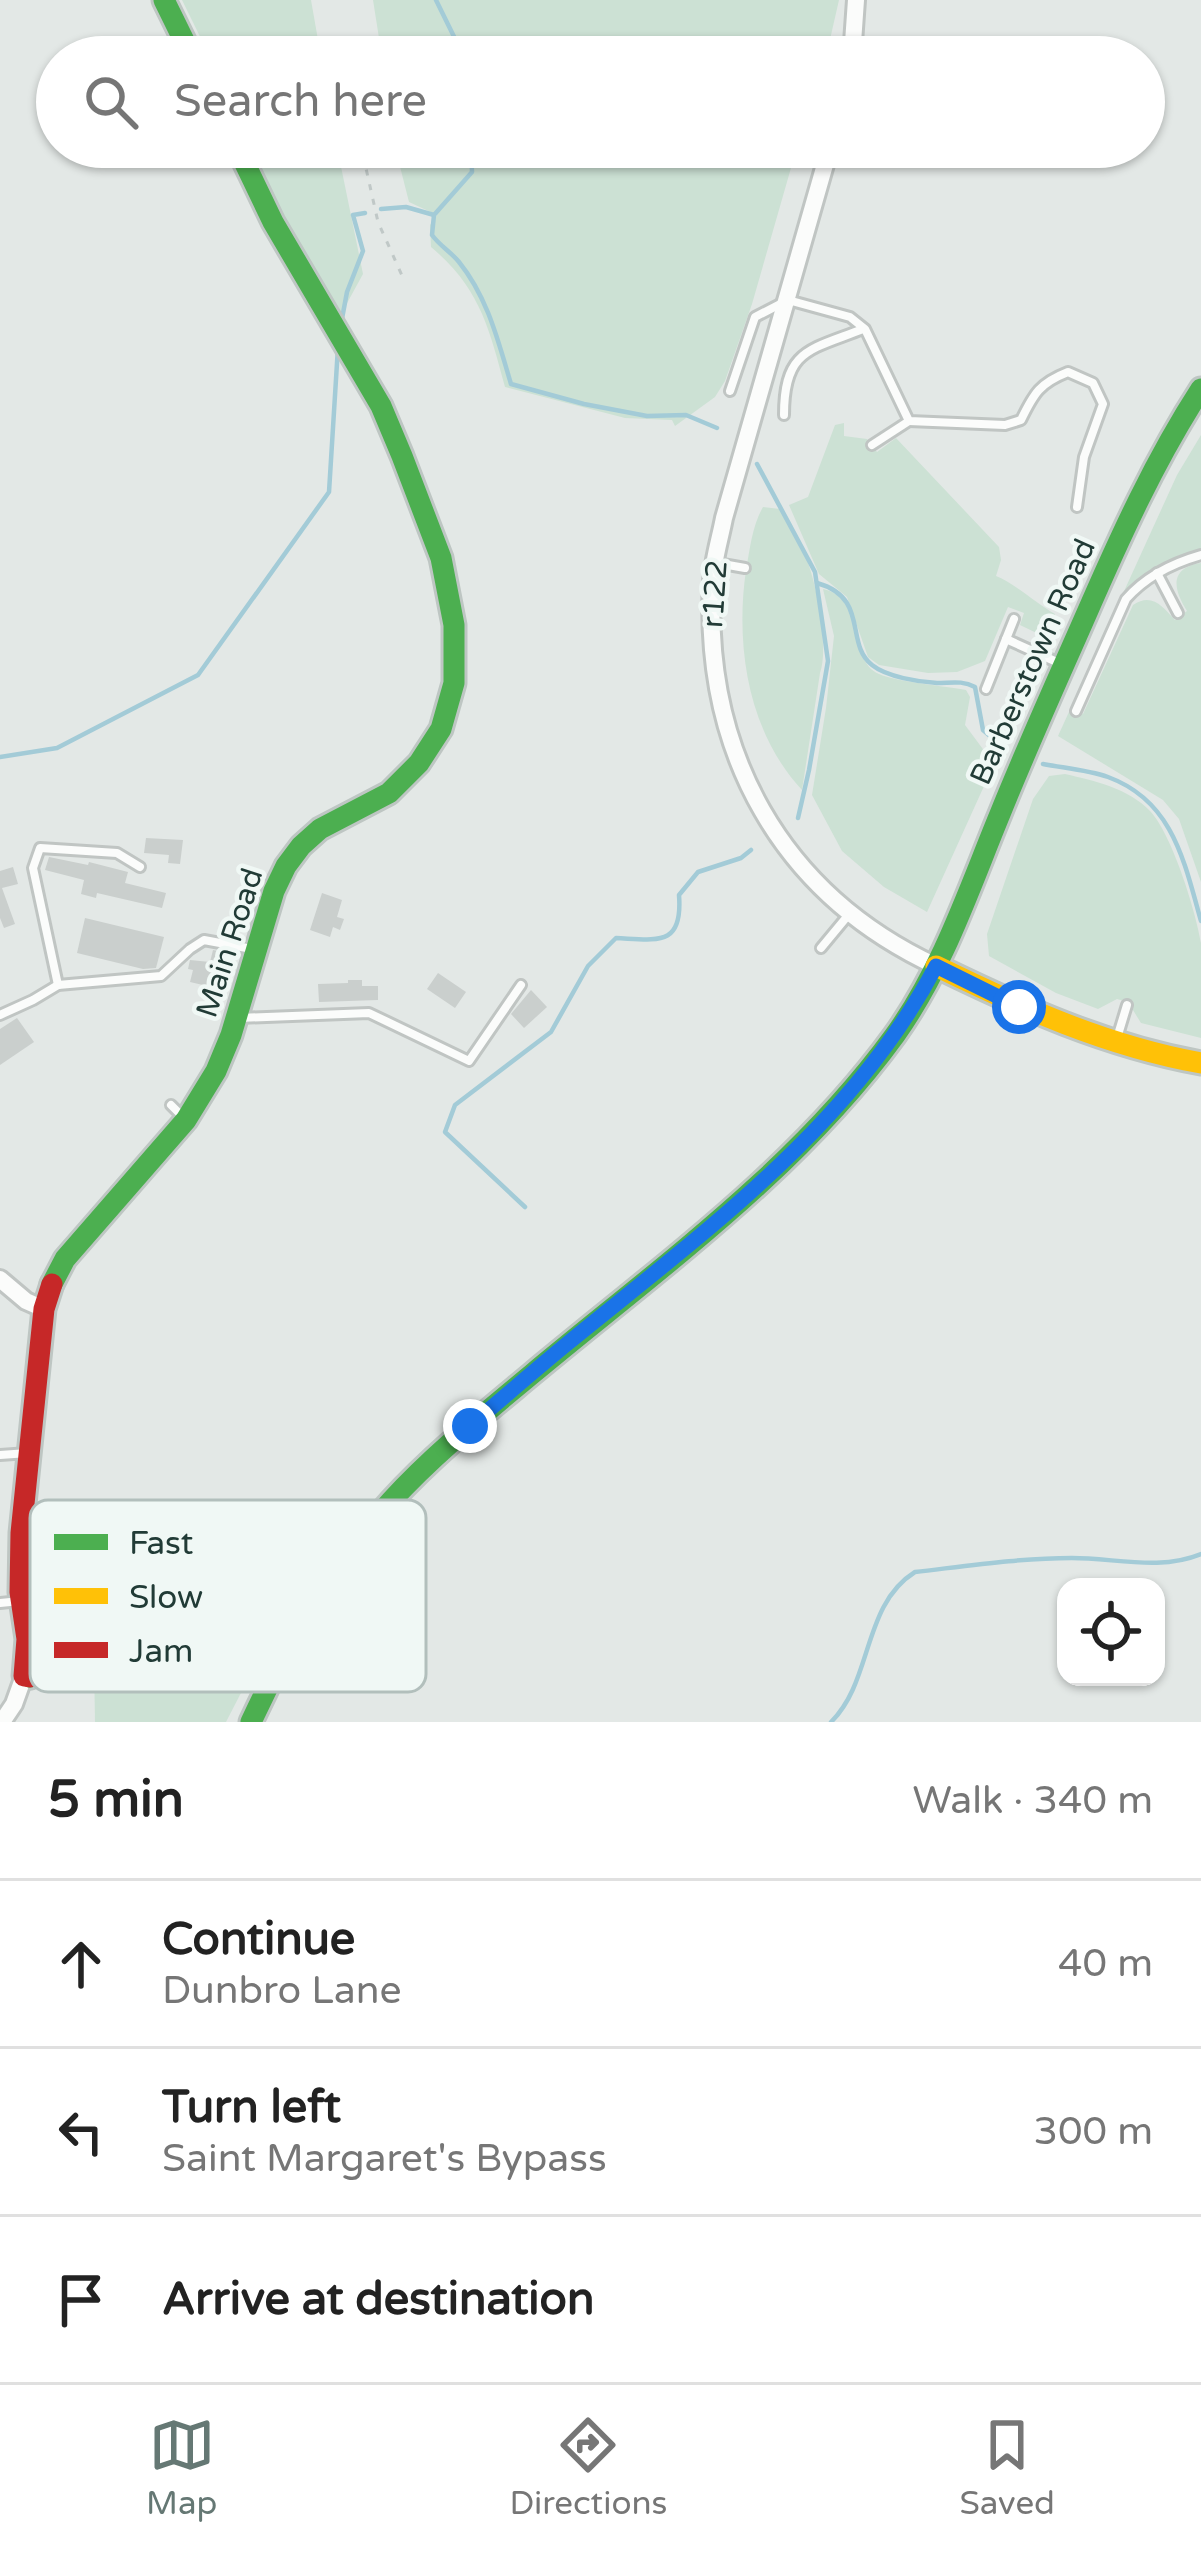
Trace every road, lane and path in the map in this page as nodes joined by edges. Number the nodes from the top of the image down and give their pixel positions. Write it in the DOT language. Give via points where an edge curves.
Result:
graph roads {
  1 [pos="164,0"];
  2 [pos="856,0"];
  3 [pos="182,36"];
  4 [pos="853,36"];
  5 [pos="247,168"];
  6 [pos="365,168"];
  7 [pos="824,168"];
  8 [pos="404,280"];
  9 [pos="788,300"];
  10 [pos="865,329"];
  11 [pos="1201,389"];
  12 [pos="730,391"];
  13 [pos="784,415"];
  14 [pos="909,421"];
  15 [pos="872,445"];
  16 [pos="1077,507"];
  17 [pos="1201,555"];
  18 [pos="715,563"];
  19 [pos="745,568"];
  20 [pos="1157,573"];
  21 [pos="1178,613"];
  22 [pos="1014,619"];
  23 [pos="1006,639"];
  24 [pos="1063,665"];
  25 [pos="986,689"];
  26 [pos="1076,711"];
  27 [pos="140,867"];
  28 [pos="850,913"];
  29 [pos="821,948"];
  30 [pos="258,950"];
  31 [pos="936,966"];
  32 [pos="58,985"];
  33 [pos="521,985"];
  34 [pos="1126,1005"];
  35 [pos="0,1015"];
  36 [pos="236,1018"];
  37 [pos="1115,1043"];
  38 [pos="1201,1063"];
  39 [pos="0,1279"];
  40 [pos="44,1309"];
  41 [pos="30,1453"];
  42 [pos="0,1455"];
  43 [pos="395,1500"];
  44 [pos="12,1591"];
  45 [pos="24,1676"];
  46 [pos="30,1677"];
  47 [pos="265,1692"];
  48 [pos="2,1722"];
  49 [pos="250,1722"];
  1 -- 3 [label="main road"];
  2 -- 4 [label="street"];
  5 -- 30 [label="main road, Main Road" via="381,406 441,559 454,625 454,683 441,729 388,793 301,846 274,891"];
  6 -- 8 [label="path"];
  7 -- 9 [label="street, r122"];
  9 -- 10 [label="lane"];
  9 -- 12 [label="lane" via="755,317"];
  9 -- 18 [label="street, r122"];
  10 -- 13 [label="lane" via="797,358"];
  10 -- 14 [label="lane"];
  11 -- 24 [label="main road, Barberstown Road" via="1161,453"];
  14 -- 15 [label="lane"];
  14 -- 16 [label="lane" via="1005,425 1021,420 1034,392 1052,378 1068,372 1093,383 1103,404"];
  17 -- 20 [label="lane"];
  18 -- 19 [label="lane"];
  18 -- 28 [label="street, r122" via="714,662 742,772 770,827"];
  20 -- 21 [label="lane"];
  20 -- 26 [label="lane" via="1126,598"];
  22 -- 23 [label="lane"];
  23 -- 24 [label="lane"];
  23 -- 25 [label="lane"];
  24 -- 31 [label="main road, Barberstown Road"];
  27 -- 32 [label="lane" via="117,853 40,848 33,868"];
  28 -- 29 [label="lane"];
  28 -- 31 [label="street, r122"];
  30 -- 32 [label="lane" via="203,940 161,976"];
  30 -- 36 [label="main road, Main Road"];
  31 -- 37 [label="main road"];
  31 -- 43 [label="main road, Barberstown Road" via="879,1057 776,1171 486,1412"];
  32 -- 35 [label="lane"];
  33 -- 36 [label="lane" via="469,1060 369,1013"];
  34 -- 37 [label="lane"];
  36 -- 40 [label="main road, Main Road" via="217,1071 65,1259"];
  37 -- 38 [label="main road"];
  39 -- 40 [label="street"];
  40 -- 41 [label="main road, Main Road"];
  41 -- 42 [label="lane"];
  41 -- 44 [label="main road, Main Road"];
  44 -- 45 [label="main road, Main Road" via="27,1639"];
  45 -- 46 [label="main road"];
  45 -- 48 [label="street"];
  47 -- 49 [label="main road, Barberstown Road"];
}
